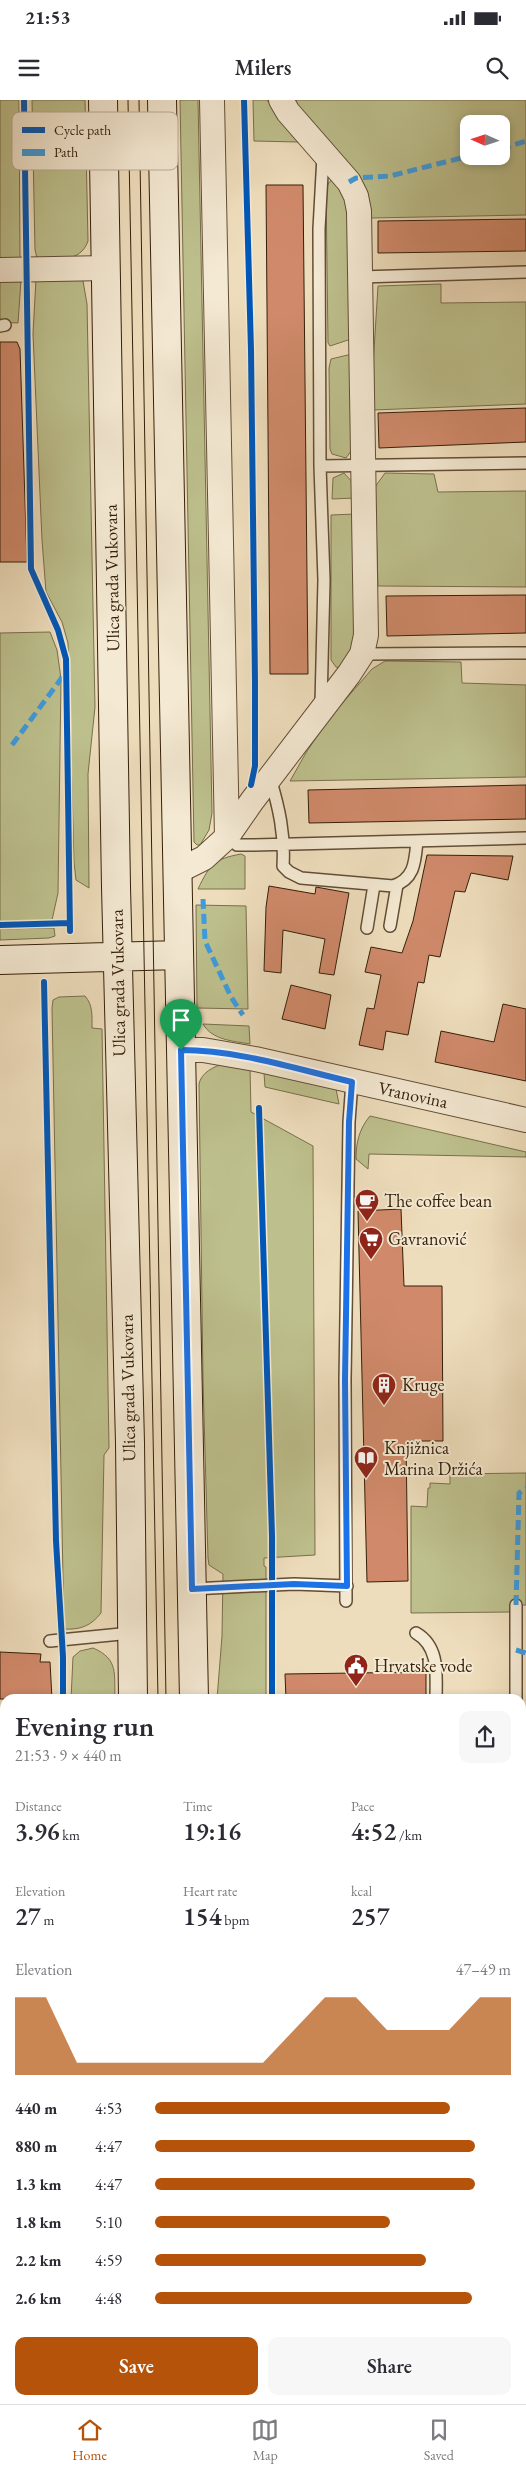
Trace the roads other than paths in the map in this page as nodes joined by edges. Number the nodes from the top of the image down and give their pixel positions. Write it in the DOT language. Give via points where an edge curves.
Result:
graph roads {
  1 [pos="212,100"];
  2 [pos="281,100"];
  3 [pos="323,152"];
  4 [pos="105,170"];
  5 [pos="163,170"];
  6 [pos="107,268"];
  7 [pos="0,270"];
  8 [pos="526,272"];
  9 [pos="360,277"];
  10 [pos="526,463"];
  11 [pos="320,466"];
  12 [pos="362,466"];
  13 [pos="526,653"];
  14 [pos="362,654"];
  15 [pos="322,709"];
  16 [pos="270,778"];
  17 [pos="227,837"];
  18 [pos="526,838"];
  19 [pos="417,841"];
  20 [pos="284,844"];
  21 [pos="178,871"];
  22 [pos="374,884"];
  23 [pos="397,885"];
  24 [pos="390,926"];
  25 [pos="367,928"];
  26 [pos="179,955"];
  27 [pos="118,956"];
  28 [pos="0,960"];
  29 [pos="181,1050"];
  30 [pos="352,1082"];
  31 [pos="526,1120"];
  32 [pos="347,1586"];
  33 [pos="192,1589"];
  34 [pos="346,1601"];
  35 [pos="516,1605"];
  36 [pos="131,1633"];
  37 [pos="416,1634"];
  38 [pos="50,1641"];
  39 [pos="133,1694"];
  40 [pos="194,1694"];
  41 [pos="436,1694"];
  42 [pos="516,1694"];
  1 -- 17 [label="street"];
  2 -- 3 [label="street"];
  3 -- 9 [label="street" via="350,182 356,196"];
  3 -- 11 [label="lane" via="319,228"];
  4 -- 6 [label="main road, Ulica grada Vukovara"];
  5 -- 21 [label="main road"];
  6 -- 7 [label="street"];
  6 -- 27 [label="main road, Ulica grada Vukovara"];
  8 -- 9 [label="lane"];
  9 -- 12 [label="street"];
  10 -- 12 [label="lane"];
  11 -- 12 [label="lane"];
  11 -- 15 [label="lane" via="324,580"];
  12 -- 14 [label="street" via="366,635"];
  13 -- 14 [label="lane"];
  14 -- 15 [label="street"];
  15 -- 16 [label="street"];
  16 -- 17 [label="street"];
  16 -- 20 [label="lane" via="282,819"];
  17 -- 20 [label="lane" via="237,845"];
  17 -- 21 [label="street" via="204,858"];
  18 -- 19 [label="lane"];
  19 -- 20 [label="lane"];
  19 -- 23 [label="lane" via="414,868 406,881"];
  20 -- 22 [label="lane" via="283,866 301,878"];
  21 -- 26 [label="main road"];
  22 -- 23 [label="lane"];
  22 -- 25 [label="lane"];
  23 -- 24 [label="lane"];
  26 -- 27 [label="main road"];
  26 -- 29 [label="main road"];
  27 -- 28 [label="main road"];
  27 -- 36 [label="main road, Ulica grada Vukovara" via="130,1443"];
  29 -- 30 [label="street, Vranovina" via="203,1050"];
  29 -- 33 [label="main road"];
  30 -- 31 [label="street, Vranovina"];
  30 -- 32 [label="lane" via="345,1380"];
  32 -- 33 [label="lane" via="294,1584"];
  32 -- 34 [label="lane"];
  33 -- 40 [label="main road"];
  35 -- 42 [label="lane"];
  36 -- 38 [label="lane"];
  36 -- 39 [label="main road, Ulica grada Vukovara"];
  37 -- 41 [label="lane" via="432,1647"];
}
